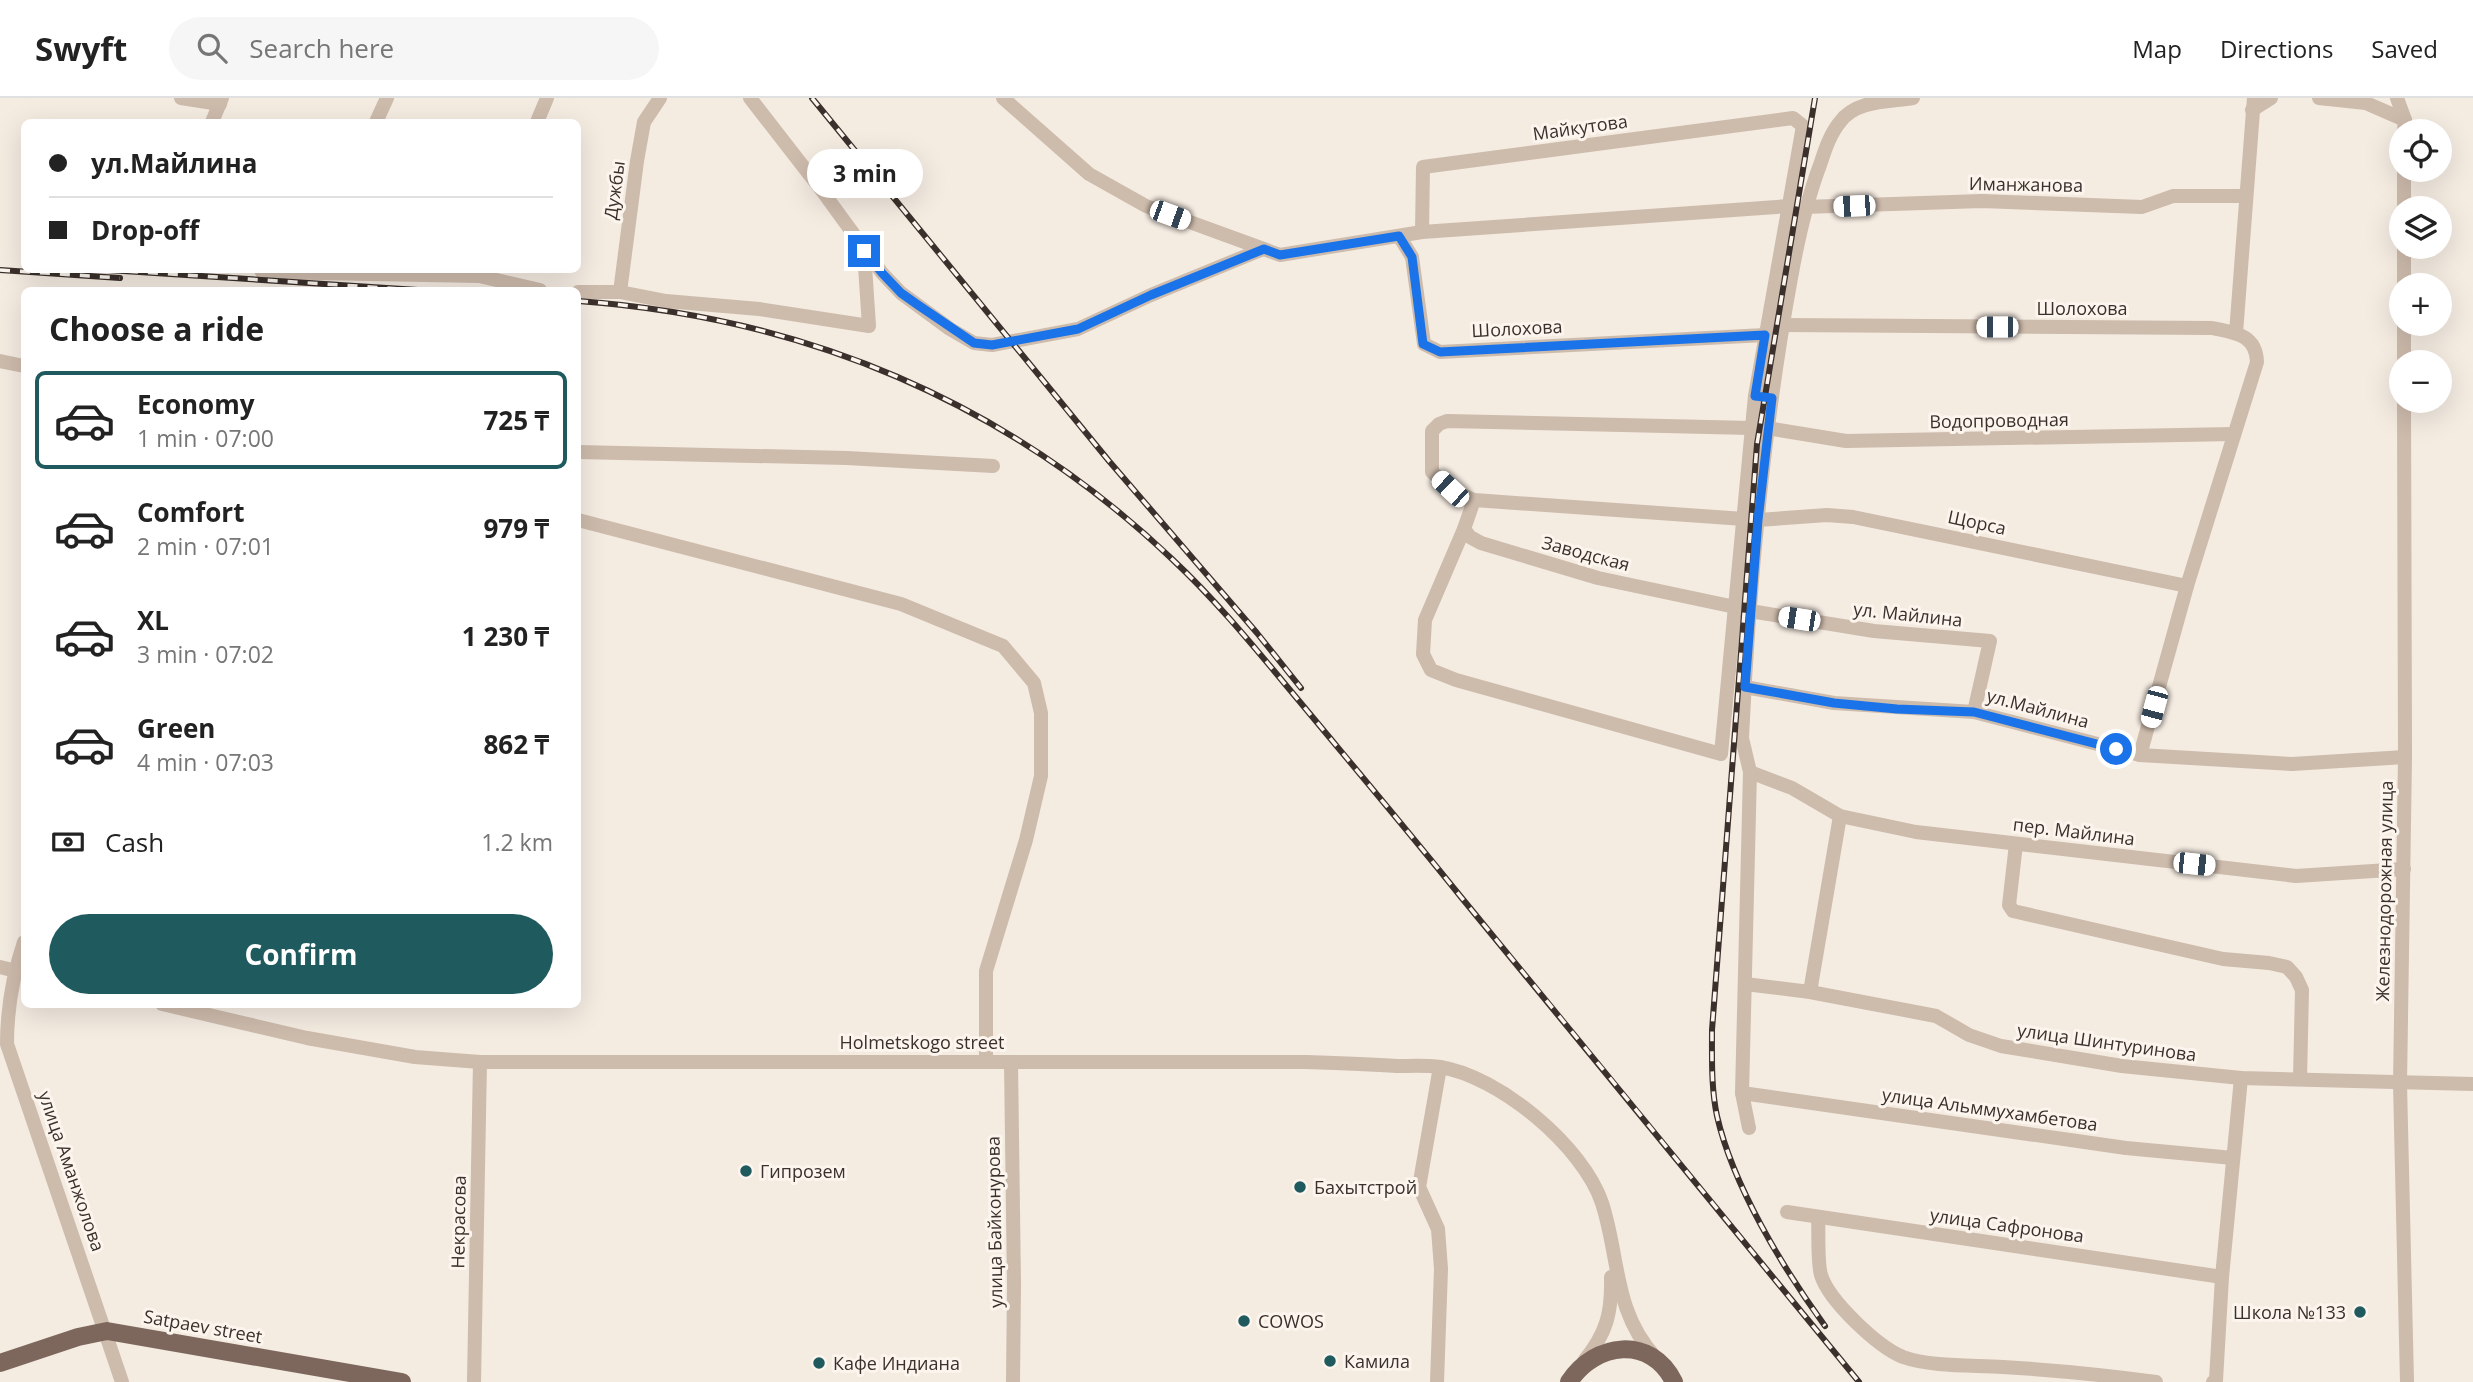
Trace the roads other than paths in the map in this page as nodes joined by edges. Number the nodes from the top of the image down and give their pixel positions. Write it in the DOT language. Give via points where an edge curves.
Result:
graph roads {
  1 [pos="181,98"];
  2 [pos="387,98"];
  3 [pos="547,98"];
  4 [pos="660,98"];
  5 [pos="750,98"];
  6 [pos="1003,98"];
  7 [pos="1913,98"];
  8 [pos="2271,98"];
  9 [pos="2319,98"];
  10 [pos="2397,98"];
  11 [pos="221,101"];
  12 [pos="2253,104"];
  13 [pos="213,119"];
  14 [pos="377,119"];
  15 [pos="538,119"];
  16 [pos="2393,119"];
  17 [pos="2403,119"];
  18 [pos="2246,196"];
  19 [pos="1797,207"];
  20 [pos="1422,232"];
  21 [pos="1399,236"];
  22 [pos="1264,249"];
  23 [pos="864,251"];
  24 [pos="480,273"];
  25 [pos="530,287"];
  26 [pos="581,292"];
  27 [pos="620,292"];
  28 [pos="1782,325"];
  29 [pos="2236,333"];
  30 [pos="1765,335"];
  31 [pos="0,361"];
  32 [pos="21,365"];
  33 [pos="1755,396"];
  34 [pos="1772,398"];
  35 [pos="2404,413"];
  36 [pos="1752,428"];
  37 [pos="1767,428"];
  38 [pos="2234,434"];
  39 [pos="581,452"];
  40 [pos="993,466"];
  41 [pos="1474,500"];
  42 [pos="1751,520"];
  43 [pos="581,521"];
  44 [pos="1464,529"];
  45 [pos="2187,586"];
  46 [pos="1742,609"];
  47 [pos="1745,687"];
  48 [pos="1974,712"];
  49 [pos="2140,755"];
  50 [pos="2405,757"];
  51 [pos="1750,772"];
  52 [pos="1840,816"];
  53 [pos="2016,844"];
  54 [pos="2404,869"];
  55 [pos="0,967"];
  56 [pos="20,972"];
  57 [pos="1745,984"];
  58 [pos="1810,992"];
  59 [pos="180,1008"];
  60 [pos="4,1026"];
  61 [pos="986,1061"];
  62 [pos="480,1062"];
  63 [pos="1011,1062"];
  64 [pos="1440,1067"];
  65 [pos="2241,1078"];
  66 [pos="2300,1079"];
  67 [pos="2400,1084"];
  68 [pos="2473,1084"];
  69 [pos="1742,1093"];
  70 [pos="1749,1128"];
  71 [pos="2233,1158"];
  72 [pos="1787,1212"];
  73 [pos="1818,1217"];
  74 [pos="1608,1230"];
  75 [pos="2222,1277"];
  76 [pos="107,1331"];
  77 [pos="0,1363"];
  78 [pos="1663,1365"];
  79 [pos="1573,1376"];
  80 [pos="122,1382"];
  81 [pos="402,1382"];
  82 [pos="474,1382"];
  83 [pos="1013,1382"];
  84 [pos="1437,1382"];
  85 [pos="1561,1382"];
  86 [pos="1674,1382"];
  87 [pos="1686,1382"];
  88 [pos="2156,1382"];
  89 [pos="2213,1382"];
  90 [pos="2407,1382"];
  1 -- 11 [label="street"];
  2 -- 14 [label="street"];
  3 -- 15 [label="street"];
  4 -- 27 [label="street, Дужбы" via="645,122"];
  5 -- 23 [label="street"];
  6 -- 22 [label="street" via="1089,174 1146,206"];
  7 -- 19 [label="street" via="1858,106 1840,122"];
  8 -- 12 [label="street"];
  9 -- 16 [label="street" via="2366,103"];
  10 -- 17 [label="street"];
  11 -- 13 [label="street"];
  12 -- 18 [label="street"];
  18 -- 19 [label="street, Иманжанова" via="2173,196 2142,207 1982,201"];
  18 -- 29 [label="street"];
  19 -- 20 [label="street, Иманжанова"];
  19 -- 20 [label="street, Майкутова" via="1803,126 1793,118 1423,167"];
  19 -- 28 [label="street"];
  19 -- 30 [label="street"];
  20 -- 21 [label="street, Иманжанова"];
  21 -- 22 [label="street, Иманжанова" via="1280,255"];
  21 -- 30 [label="street, Шолохова" via="1412,257 1423,344 1440,352"];
  22 -- 23 [label="street" via="1078,329 992,345 974,343 901,293"];
  23 -- 27 [label="street" via="869,326"];
  24 -- 25 [label="street"];
  26 -- 27 [label="street"];
  28 -- 29 [label="street, Шолохова" via="2212,328"];
  28 -- 34 [label="street"];
  29 -- 38 [label="street, Шолохова" via="2252,342 2257,362"];
  30 -- 33 [label="street"];
  31 -- 32 [label="street"];
  33 -- 34 [label="street"];
  33 -- 36 [label="street"];
  34 -- 37 [label="street"];
  35 -- 50 [label="street, Железнодорожная улица"];
  36 -- 41 [label="street" via="1439,424 1432,431 1432,472 1450,489"];
  36 -- 42 [label="street"];
  37 -- 38 [label="street, Водопроводная" via="1846,441"];
  37 -- 42 [label="street"];
  38 -- 45 [label="street"];
  39 -- 40 [label="street"];
  41 -- 42 [label="street, Щорса"];
  41 -- 44 [label="street"];
  42 -- 45 [label="street, Щорса" via="1853,517"];
  42 -- 46 [label="street"];
  43 -- 61 [label="street" via="901,604 1003,646 1034,683 1041,713 1041,776 986,971"];
  44 -- 46 [label="street, Заводская" via="1481,542 1598,578"];
  44 -- 46 [label="street" via="1425,620 1423,654 1431,670 1456,680 1721,754"];
  45 -- 49 [label="street"];
  46 -- 47 [label="street"];
  46 -- 48 [label="street, ул. Майлина" via="1874,632 1990,641"];
  47 -- 48 [label="street, ул.Майлина" via="1834,703"];
  47 -- 51 [label="street" via="1742,738"];
  48 -- 49 [label="street, ул.Майлина"];
  49 -- 50 [label="street, ул.Майлина" via="2292,764"];
  50 -- 54 [label="street, Железнодорожная улица"];
  51 -- 52 [label="street, пер. Майлина" via="1792,788"];
  51 -- 57 [label="street"];
  52 -- 53 [label="street, пер. Майлина" via="1916,832"];
  52 -- 58 [label="street"];
  53 -- 54 [label="street, пер. Майлина" via="2296,876"];
  53 -- 66 [label="street" via="2009,905 2013,911 2223,959 2287,967 2302,990"];
  54 -- 67 [label="street, Железнодорожная улица"];
  55 -- 56 [label="street"];
  56 -- 60 [label="street, улица Аманжолова"];
  57 -- 58 [label="street, улица Шинтуринова"];
  57 -- 69 [label="street"];
  58 -- 65 [label="street, улица Шинтуринова" via="1936,1016 2001,1046 2122,1066"];
  59 -- 62 [label="street, Holmetskogo street" via="347,1045"];
  60 -- 76 [label="street, улица Аманжолова"];
  61 -- 62 [label="street, Holmetskogo street"];
  61 -- 63 [label="street, Holmetskogo street"];
  62 -- 82 [label="street, Некрасова"];
  63 -- 64 [label="street, Holmetskogo street"];
  63 -- 83 [label="street, улица Байконурова"];
  64 -- 74 [label="street, Holmetskogo street" via="1471,1076 1503,1093 1565,1145 1589,1174"];
  64 -- 84 [label="street" via="1419,1187 1438,1229"];
  65 -- 66 [label="street, улица Шинтуринова"];
  65 -- 71 [label="street"];
  66 -- 67 [label="street, улица Шинтуринова"];
  67 -- 68 [label="street, улица Шинтуринова"];
  67 -- 90 [label="street, Железнодорожная улица"];
  69 -- 70 [label="street"];
  69 -- 71 [label="street, улица Альммухамбетова" via="2126,1148"];
  71 -- 75 [label="street"];
  72 -- 73 [label="street, улица Сафронова"];
  73 -- 75 [label="street, улица Сафронова"];
  73 -- 88 [label="street" via="1821,1275 1833,1296 1888,1350 1905,1358 1936,1362 2077,1371"];
  74 -- 78 [label="street" via="1630,1323"];
  74 -- 79 [label="street" via="1612,1304 1595,1348"];
  75 -- 89 [label="street"];
  76 -- 77 [label="main road, Satpaev street"];
  76 -- 80 [label="street, улица Аманжолова"];
  76 -- 81 [label="main road, Satpaev street"];
  78 -- 79 [label="main road" via="1634,1350 1620,1349 1598,1354"];
  78 -- 86 [label="main road"];
  78 -- 87 [label="main road"];
  79 -- 85 [label="main road"];
}
